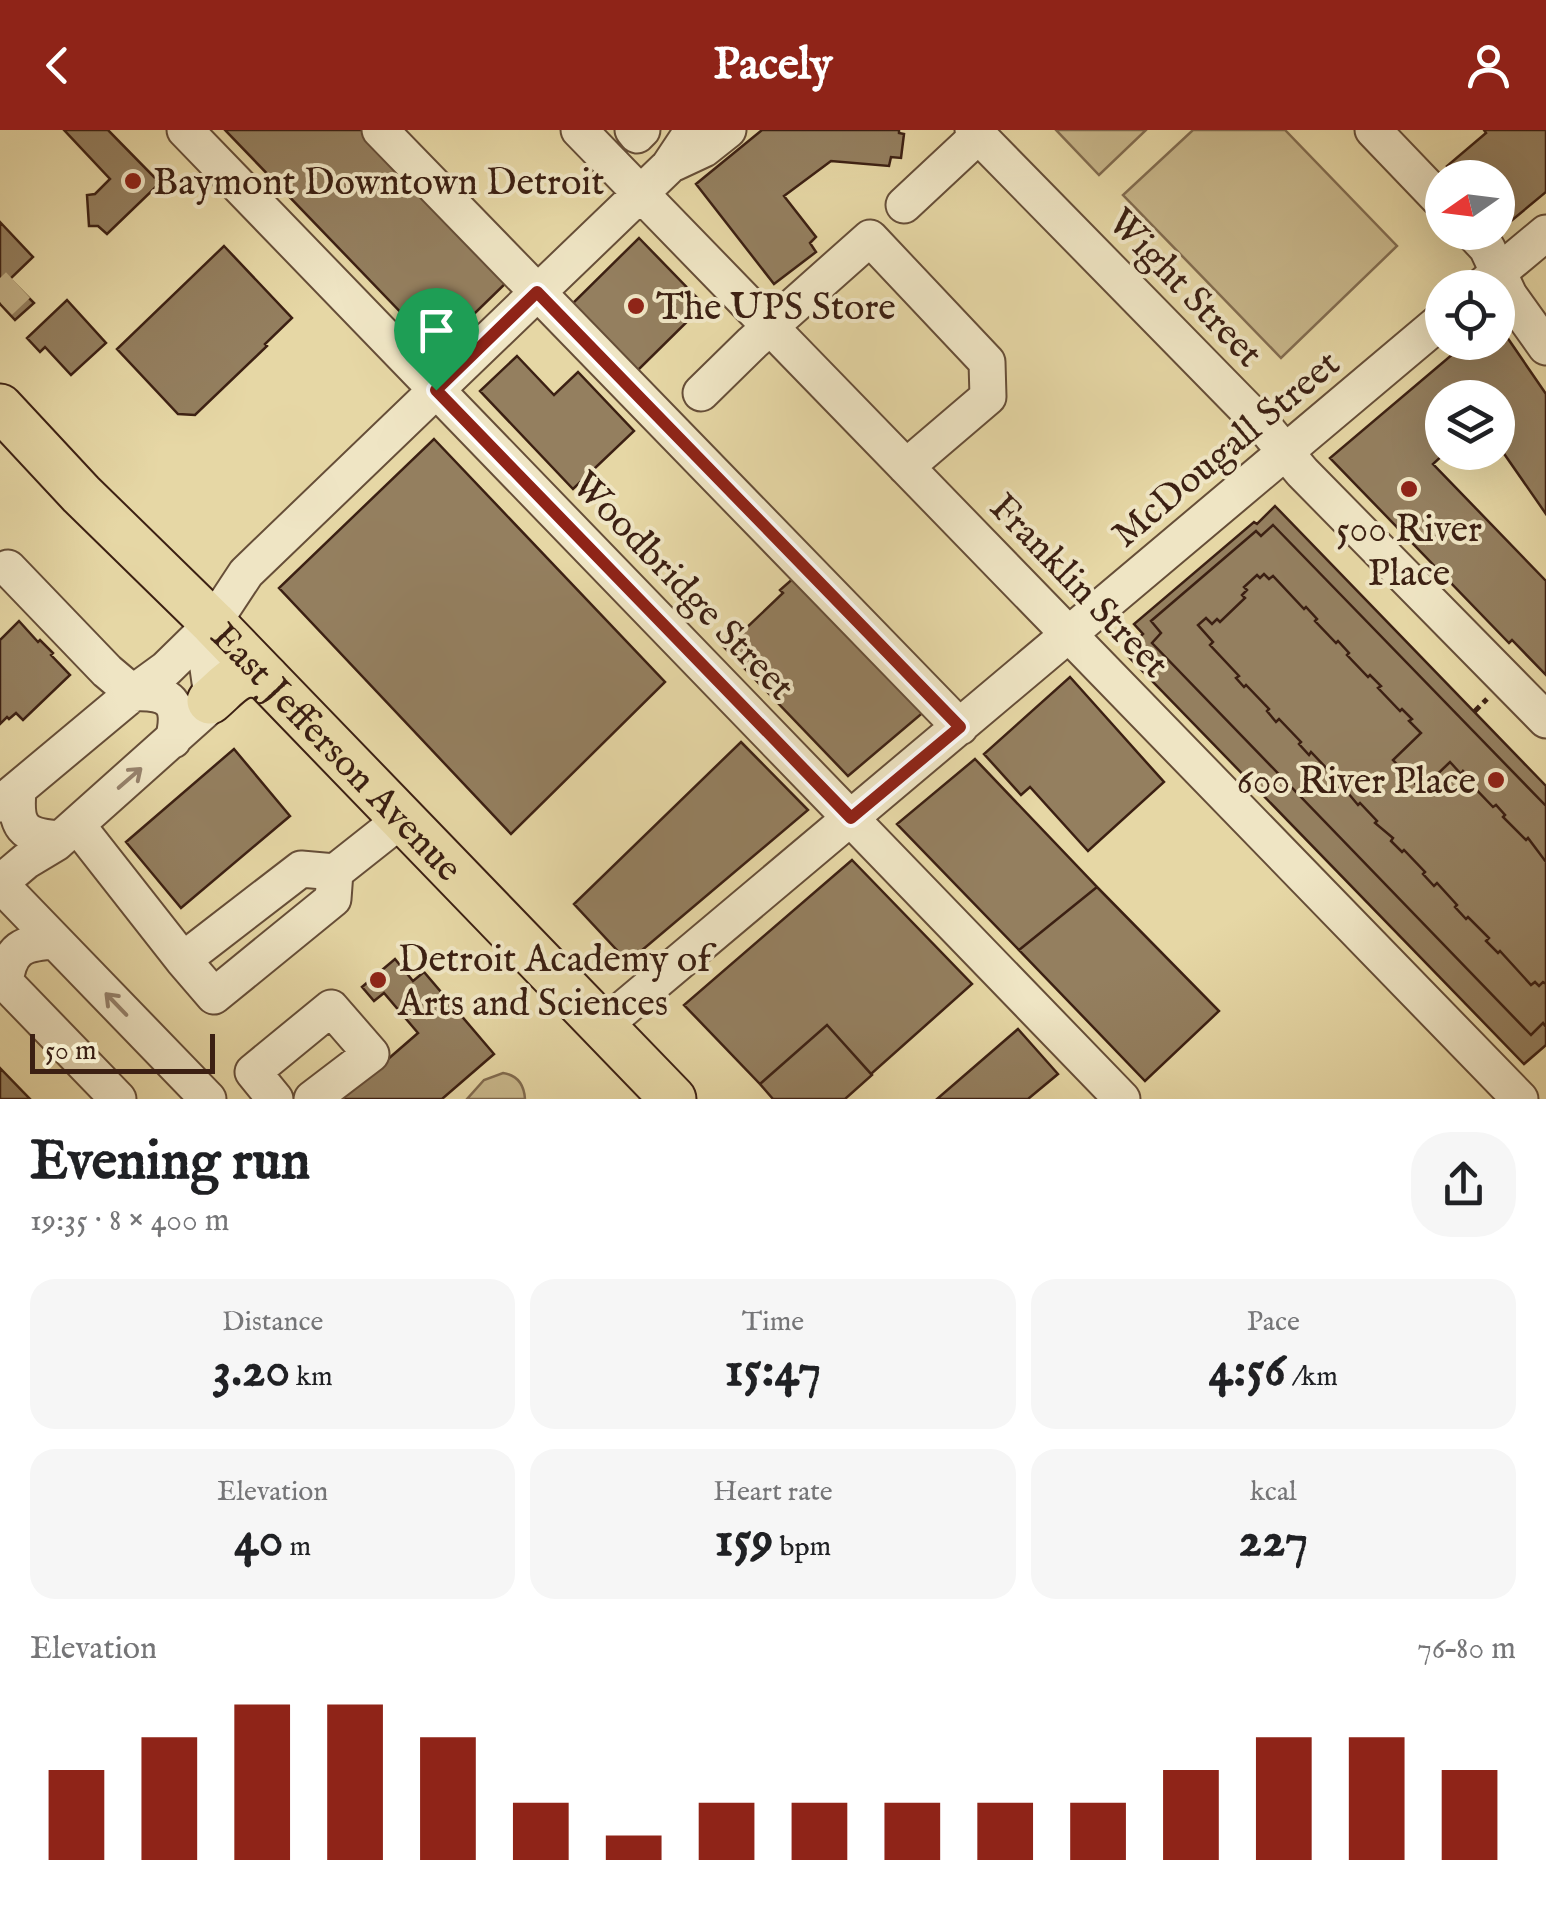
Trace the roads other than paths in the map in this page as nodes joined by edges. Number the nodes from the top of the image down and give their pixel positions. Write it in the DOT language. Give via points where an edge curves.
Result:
graph roads {
  1 [pos="185,130"];
  2 [pos="380,130"];
  3 [pos="579,130"];
  4 [pos="633,130"];
  5 [pos="642,130"];
  6 [pos="693,130"];
  7 [pos="728,130"];
  8 [pos="1374,130"];
  9 [pos="976,133"];
  10 [pos="668,166"];
  11 [pos="1425,184"];
  12 [pos="640,193"];
  13 [pos="887,221"];
  14 [pos="1546,233"];
  15 [pos="1501,270"];
  16 [pos="537,292"];
  17 [pos="1515,303"];
  18 [pos="771,328"];
  19 [pos="1425,334"];
  20 [pos="1546,347"];
  21 [pos="436,390"];
  22 [pos="701,393"];
  23 [pos="0,408"];
  24 [pos="1286,452"];
  25 [pos="906,467"];
  26 [pos="8,568"];
  27 [pos="212,623"];
  28 [pos="1069,636"];
  29 [pos="266,678"];
  30 [pos="133,692"];
  31 [pos="210,701"];
  32 [pos="1546,720"];
  33 [pos="960,727"];
  34 [pos="173,740"];
  35 [pos="9,797"];
  36 [pos="851,818"];
  37 [pos="402,819"];
  38 [pos="68,832"];
  39 [pos="335,872"];
  40 [pos="0,883"];
  41 [pos="55,941"];
  42 [pos="183,960"];
  43 [pos="2,980"];
  44 [pos="602,1026"];
  45 [pos="118,1099"];
  46 [pos="208,1099"];
  47 [pos="275,1099"];
  48 [pos="312,1099"];
  49 [pos="672,1099"];
  50 [pos="1122,1099"];
  51 [pos="1520,1099"];
  1 -- 21 [label="street, Woodbridge Street"];
  2 -- 16 [label="street"];
  3 -- 12 [label="street, Franklin Street"];
  4 -- 5 [label="street"];
  6 -- 10 [label="street"];
  7 -- 10 [label="street"];
  8 -- 11 [label="street"];
  9 -- 13 [label="street"];
  9 -- 24 [label="street, Wight Street"];
  10 -- 12 [label="street"];
  12 -- 16 [label="street"];
  12 -- 18 [label="street, Franklin Street"];
  13 -- 18 [label="street"];
  13 -- 25 [label="street" via="987,362 988,397"];
  14 -- 15 [label="street"];
  16 -- 21 [label="street"];
  16 -- 33 [label="street"];
  17 -- 20 [label="street"];
  18 -- 22 [label="street"];
  18 -- 25 [label="street, Franklin Street"];
  19 -- 24 [label="street, McDougall Street"];
  21 -- 27 [label="street" via="246,573"];
  21 -- 36 [label="street, Woodbridge Street"];
  23 -- 27 [label="main road, East Jefferson Avenue"];
  24 -- 28 [label="street, McDougall Street" via="1159,538"];
  24 -- 32 [label="street, Wight Street"];
  25 -- 28 [label="street, Franklin Street" via="941,521 1027,574"];
  26 -- 30 [label="street"];
  27 -- 29 [label="main road, East Jefferson Avenue"];
  27 -- 30 [label="street"];
  27 -- 31 [label="street"];
  28 -- 33 [label="street, McDougall Street"];
  28 -- 51 [label="street, Franklin Street"];
  29 -- 31 [label="main road" via="243,674"];
  29 -- 37 [label="main road, East Jefferson Avenue"];
  30 -- 34 [label="street" via="155,692 171,702 178,720"];
  30 -- 35 [label="street"];
  31 -- 34 [label="street"];
  33 -- 36 [label="street, McDougall Street"];
  38 -- 34 [label="street, one-way"];
  35 -- 38 [label="street" via="22,828 37,837"];
  36 -- 44 [label="street, McDougall Street"];
  36 -- 50 [label="street, Woodbridge Street"];
  37 -- 39 [label="street"];
  37 -- 44 [label="main road, East Jefferson Avenue"];
  38 -- 40 [label="street"];
  38 -- 42 [label="street"];
  39 -- 42 [label="street" via="301,870"];
  39 -- 42 [label="street" via="333,900 214,996"];
  40 -- 41 [label="street"];
  41 -- 43 [label="street" via="18,949"];
  46 -- 41 [label="street, one-way"];
  43 -- 45 [label="street"];
  44 -- 49 [label="main road, East Jefferson Avenue"];
  47 -- 48 [label="street" via="252,1072 331,1008 371,1054"];
}
